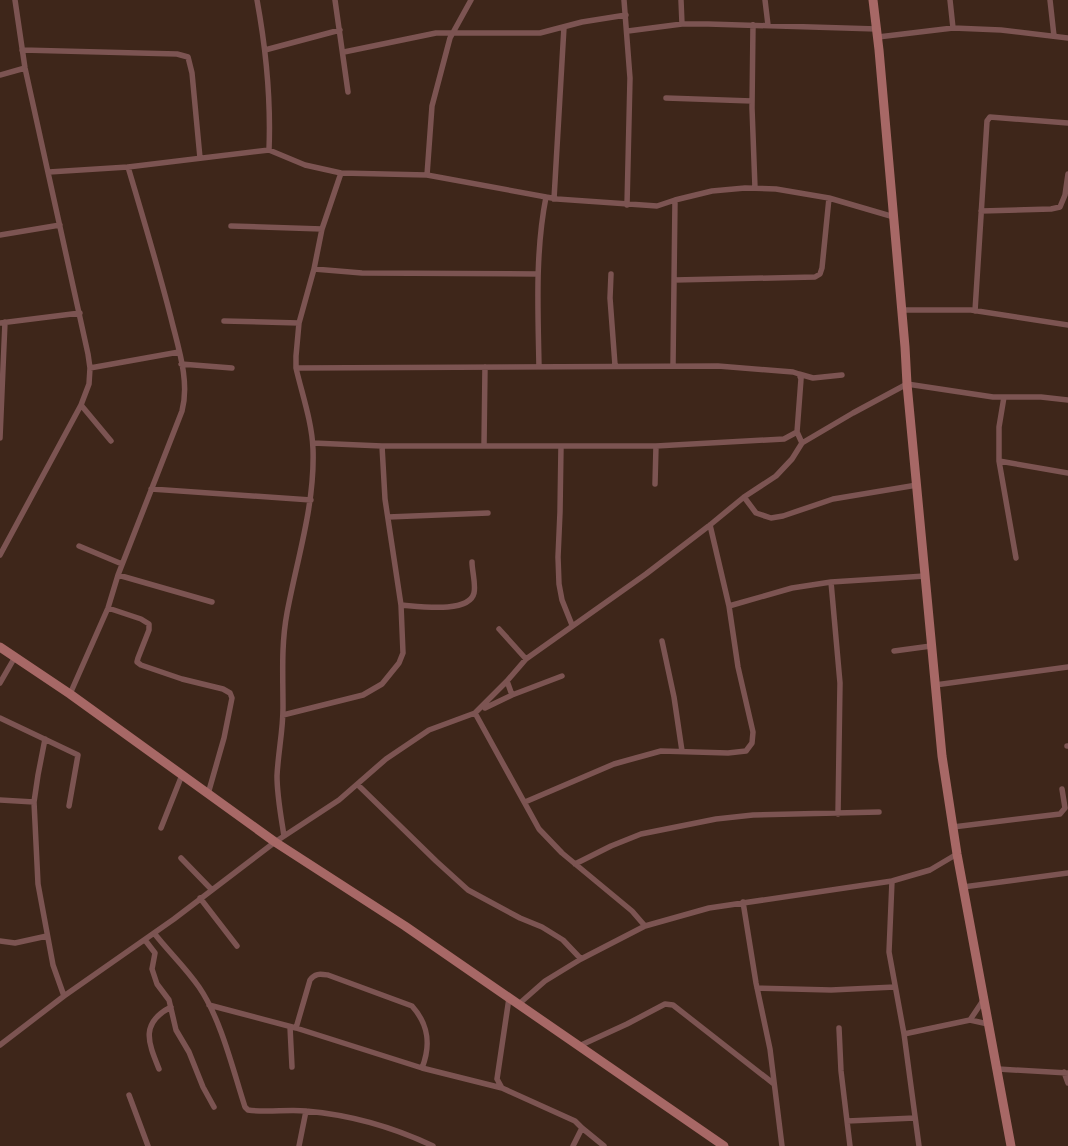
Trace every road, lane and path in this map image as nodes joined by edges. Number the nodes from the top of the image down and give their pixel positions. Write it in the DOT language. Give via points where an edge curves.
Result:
graph roads {
  1 [pos="15,0"];
  2 [pos="257,0"];
  3 [pos="335,0"];
  4 [pos="471,0"];
  5 [pos="624,0"];
  6 [pos="681,0"];
  7 [pos="765,0"];
  8 [pos="873,0"];
  9 [pos="950,0"];
  10 [pos="1050,0"];
  11 [pos="626,15"];
  12 [pos="682,24"];
  13 [pos="753,25"];
  14 [pos="768,25"];
  15 [pos="564,27"];
  16 [pos="953,28"];
  17 [pos="340,30"];
  18 [pos="628,31"];
  19 [pos="453,33"];
  20 [pos="877,33"];
  21 [pos="1054,36"];
  22 [pos="1068,38"];
  23 [pos="22,50"];
  24 [pos="265,50"];
  25 [pos="344,52"];
  26 [pos="25,68"];
  27 [pos="0,75"];
  28 [pos="348,92"];
  29 [pos="666,98"];
  30 [pos="752,102"];
  31 [pos="1068,123"];
  32 [pos="269,150"];
  33 [pos="200,158"];
  34 [pos="128,167"];
  35 [pos="49,172"];
  36 [pos="341,173"];
  37 [pos="1068,174"];
  38 [pos="427,175"];
  39 [pos="755,188"];
  40 [pos="546,197"];
  41 [pos="828,198"];
  42 [pos="554,199"];
  43 [pos="675,200"];
  44 [pos="627,205"];
  45 [pos="981,211"];
  46 [pos="894,217"];
  47 [pos="60,225"];
  48 [pos="231,226"];
  49 [pos="322,229"];
  50 [pos="0,235"];
  51 [pos="314,269"];
  52 [pos="538,274"];
  53 [pos="611,274"];
  54 [pos="674,280"];
  55 [pos="902,310"];
  56 [pos="975,311"];
  57 [pos="80,313"];
  58 [pos="224,321"];
  59 [pos="3,323"];
  60 [pos="299,323"];
  61 [pos="1068,325"];
  62 [pos="179,352"];
  63 [pos="181,364"];
  64 [pos="615,365"];
  65 [pos="673,366"];
  66 [pos="485,367"];
  67 [pos="538,367"];
  68 [pos="90,368"];
  69 [pos="232,368"];
  70 [pos="296,368"];
  71 [pos="799,374"];
  72 [pos="842,375"];
  73 [pos="907,384"];
  74 [pos="1004,397"];
  75 [pos="1068,400"];
  76 [pos="81,405"];
  77 [pos="797,432"];
  78 [pos="0,438"];
  79 [pos="111,440"];
  80 [pos="313,443"];
  81 [pos="802,443"];
  82 [pos="382,446"];
  83 [pos="484,446"];
  84 [pos="560,446"];
  85 [pos="656,446"];
  86 [pos="999,461"];
  87 [pos="1068,473"];
  88 [pos="655,484"];
  89 [pos="917,485"];
  90 [pos="152,489"];
  91 [pos="744,496"];
  92 [pos="311,500"];
  93 [pos="488,513"];
  94 [pos="388,517"];
  95 [pos="710,525"];
  96 [pos="2,546"];
  97 [pos="79,546"];
  98 [pos="0,555"];
  99 [pos="1016,558"];
  100 [pos="472,562"];
  101 [pos="122,564"];
  102 [pos="118,575"];
  103 [pos="925,576"];
  104 [pos="831,582"];
  105 [pos="212,602"];
  106 [pos="401,605"];
  107 [pos="729,606"];
  108 [pos="108,608"];
  109 [pos="572,625"];
  110 [pos="499,629"];
  111 [pos="662,641"];
  112 [pos="931,646"];
  113 [pos="0,647"];
  114 [pos="894,651"];
  115 [pos="15,658"];
  116 [pos="526,659"];
  117 [pos="1068,667"];
  118 [pos="562,676"];
  119 [pos="507,682"];
  120 [pos="0,683"];
  121 [pos="935,685"];
  122 [pos="70,694"];
  123 [pos="512,695"];
  124 [pos="486,708"];
  125 [pos="475,713"];
  126 [pos="283,715"];
  127 [pos="0,718"];
  128 [pos="45,739"];
  129 [pos="682,751"];
  130 [pos="182,775"];
  131 [pos="358,784"];
  132 [pos="1062,789"];
  133 [pos="208,794"];
  134 [pos="0,800"];
  135 [pos="34,802"];
  136 [pos="525,802"];
  137 [pos="69,806"];
  138 [pos="879,812"];
  139 [pos="838,814"];
  140 [pos="953,827"];
  141 [pos="161,828"];
  142 [pos="284,836"];
  143 [pos="275,842"];
  144 [pos="957,854"];
  145 [pos="180,858"];
  146 [pos="575,864"];
  147 [pos="1068,873"];
  148 [pos="892,881"];
  149 [pos="963,887"];
  150 [pos="212,890"];
  151 [pos="200,898"];
  152 [pos="743,902"];
  153 [pos="645,926"];
  154 [pos="154,934"];
  155 [pos="47,936"];
  156 [pos="145,940"];
  157 [pos="0,941"];
  158 [pos="237,946"];
  159 [pos="581,959"];
  160 [pos="894,987"];
  161 [pos="757,988"];
  162 [pos="64,996"];
  163 [pos="509,998"];
  164 [pos="984,999"];
  165 [pos="520,1004"];
  166 [pos="209,1005"];
  167 [pos="171,1007"];
  168 [pos="970,1020"];
  169 [pos="988,1024"];
  170 [pos="293,1028"];
  171 [pos="839,1028"];
  172 [pos="904,1034"];
  173 [pos="0,1045"];
  174 [pos="579,1046"];
  175 [pos="292,1067"];
  176 [pos="422,1068"];
  177 [pos="159,1069"];
  178 [pos="998,1069"];
  179 [pos="1066,1073"];
  180 [pos="1068,1083"];
  181 [pos="774,1084"];
  182 [pos="502,1088"];
  183 [pos="129,1095"];
  184 [pos="214,1107"];
  185 [pos="306,1111"];
  186 [pos="915,1118"];
  187 [pos="847,1121"];
  188 [pos="582,1128"];
  189 [pos="148,1146"];
  190 [pos="299,1146"];
  191 [pos="433,1146"];
  192 [pos="573,1146"];
  193 [pos="604,1146"];
  194 [pos="724,1146"];
  195 [pos="782,1146"];
  196 [pos="850,1146"];
  197 [pos="919,1146"];
  198 [pos="1011,1146"];
  1 -- 23 [label="street"];
  2 -- 24 [label="street"];
  3 -- 17 [label="street"];
  4 -- 19 [label="street"];
  5 -- 11 [label="street"];
  6 -- 12 [label="street"];
  7 -- 14 [label="street"];
  8 -- 20 [label="main road"];
  9 -- 16 [label="street"];
  10 -- 21 [label="street"];
  11 -- 15 [label="street"];
  11 -- 18 [label="street"];
  12 -- 13 [label="street"];
  12 -- 18 [label="street"];
  13 -- 14 [label="street"];
  13 -- 30 [label="street"];
  14 -- 20 [label="street"];
  15 -- 19 [label="street" via="540,33"];
  15 -- 42 [label="street"];
  16 -- 20 [label="street"];
  16 -- 21 [label="street"];
  17 -- 24 [label="street"];
  17 -- 25 [label="street"];
  18 -- 44 [label="street" via="630,122"];
  19 -- 25 [label="street" via="436,32"];
  19 -- 38 [label="street" via="432,106"];
  20 -- 46 [label="main road"];
  21 -- 22 [label="street"];
  23 -- 26 [label="street"];
  23 -- 33 [label="street" via="177,54 188,57"];
  24 -- 32 [label="street"];
  25 -- 28 [label="street"];
  26 -- 27 [label="street"];
  26 -- 35 [label="street"];
  29 -- 30 [label="street"];
  30 -- 39 [label="street"];
  31 -- 45 [label="street" via="990,117 985,128"];
  32 -- 33 [label="street"];
  32 -- 36 [label="street" via="305,165"];
  33 -- 34 [label="street"];
  34 -- 35 [label="street"];
  34 -- 62 [label="street"];
  35 -- 47 [label="street"];
  36 -- 38 [label="street"];
  36 -- 49 [label="street"];
  37 -- 45 [label="street" via="1060,207"];
  38 -- 40 [label="street"];
  39 -- 41 [label="street"];
  39 -- 43 [label="street"];
  40 -- 42 [label="street"];
  40 -- 52 [label="street"];
  41 -- 46 [label="street"];
  41 -- 54 [label="street" via="822,268 816,277"];
  42 -- 44 [label="street"];
  43 -- 44 [label="street" via="657,206"];
  43 -- 54 [label="street"];
  45 -- 56 [label="street"];
  46 -- 55 [label="main road"];
  47 -- 50 [label="street"];
  47 -- 57 [label="street"];
  48 -- 49 [label="street"];
  49 -- 51 [label="street"];
  51 -- 52 [label="street" via="362,273"];
  51 -- 60 [label="street"];
  52 -- 67 [label="street"];
  53 -- 64 [label="street"];
  54 -- 65 [label="street"];
  55 -- 56 [label="street"];
  55 -- 73 [label="main road"];
  56 -- 61 [label="street"];
  57 -- 59 [label="street"];
  57 -- 68 [label="street"];
  58 -- 60 [label="street"];
  59 -- 78 [label="street"];
  60 -- 70 [label="street"];
  62 -- 63 [label="street"];
  62 -- 68 [label="street"];
  63 -- 69 [label="street"];
  63 -- 90 [label="street" via="186,398"];
  64 -- 65 [label="street"];
  64 -- 67 [label="street"];
  65 -- 71 [label="street" via="718,366"];
  66 -- 67 [label="street"];
  66 -- 70 [label="street"];
  66 -- 83 [label="street"];
  68 -- 76 [label="street" via="89,384"];
  70 -- 80 [label="street"];
  71 -- 72 [label="street" via="812,378"];
  71 -- 77 [label="street"];
  73 -- 74 [label="street"];
  73 -- 81 [label="street"];
  73 -- 89 [label="main road"];
  74 -- 75 [label="street"];
  74 -- 86 [label="street" via="999,427"];
  76 -- 79 [label="street"];
  76 -- 96 [label="street"];
  77 -- 81 [label="street"];
  77 -- 85 [label="street" via="784,439"];
  80 -- 82 [label="street"];
  80 -- 92 [label="street"];
  81 -- 91 [label="street" via="776,476"];
  82 -- 83 [label="street"];
  82 -- 94 [label="street"];
  83 -- 84 [label="street"];
  84 -- 85 [label="street"];
  84 -- 109 [label="street" via="559,584"];
  85 -- 88 [label="street"];
  86 -- 87 [label="street"];
  86 -- 99 [label="street"];
  89 -- 91 [label="street" via="833,499 771,518 756,513"];
  89 -- 103 [label="main road"];
  90 -- 92 [label="street"];
  90 -- 101 [label="street"];
  91 -- 95 [label="street"];
  92 -- 126 [label="street" via="287,614 282,654"];
  93 -- 94 [label="street"];
  94 -- 106 [label="street"];
  95 -- 107 [label="street"];
  95 -- 109 [label="street"];
  96 -- 98 [label="street"];
  97 -- 101 [label="street"];
  100 -- 106 [label="street" via="474,593 470,600 455,608"];
  101 -- 102 [label="street"];
  102 -- 105 [label="street"];
  102 -- 108 [label="street"];
  103 -- 104 [label="street"];
  103 -- 112 [label="main road"];
  104 -- 107 [label="street" via="792,588"];
  104 -- 139 [label="street" via="840,683"];
  106 -- 126 [label="street" via="403,653 382,684 355,698"];
  107 -- 129 [label="street" via="738,667 753,732 752,743 746,750 728,753"];
  108 -- 122 [label="street"];
  108 -- 133 [label="street" via="149,624 137,662 141,665 230,693 232,698 224,738"];
  109 -- 116 [label="street"];
  110 -- 116 [label="street"];
  111 -- 129 [label="street"];
  112 -- 114 [label="street"];
  112 -- 121 [label="main road"];
  113 -- 115 [label="main road"];
  115 -- 120 [label="street"];
  115 -- 122 [label="main road"];
  116 -- 119 [label="street"];
  117 -- 121 [label="street"];
  118 -- 123 [label="street"];
  119 -- 123 [label="street"];
  119 -- 125 [label="street"];
  121 -- 140 [label="main road"];
  122 -- 130 [label="main road"];
  123 -- 124 [label="street"];
  125 -- 131 [label="street" via="429,730 386,759"];
  125 -- 136 [label="street"];
  126 -- 142 [label="street" via="277,776"];
  127 -- 128 [label="street"];
  128 -- 135 [label="street"];
  128 -- 137 [label="street" via="78,755"];
  129 -- 136 [label="street" via="661,751 614,764"];
  130 -- 133 [label="main road"];
  130 -- 141 [label="street"];
  131 -- 142 [label="street"];
  131 -- 159 [label="street" via="468,890 542,927 563,940"];
  132 -- 140 [label="street" via="1065,808 1060,814"];
  133 -- 143 [label="main road"];
  134 -- 135 [label="street"];
  135 -- 155 [label="street" via="38,884"];
  136 -- 146 [label="street" via="539,829"];
  138 -- 139 [label="street"];
  139 -- 146 [label="street" via="753,815 680,825 641,834"];
  140 -- 144 [label="main road"];
  142 -- 143 [label="street"];
  143 -- 150 [label="street"];
  143 -- 163 [label="main road"];
  144 -- 148 [label="street" via="930,870"];
  144 -- 149 [label="main road"];
  145 -- 150 [label="street"];
  146 -- 153 [label="street" via="632,911"];
  147 -- 149 [label="street"];
  148 -- 152 [label="street"];
  148 -- 160 [label="street" via="889,936"];
  149 -- 164 [label="main road"];
  150 -- 151 [label="street"];
  151 -- 154 [label="street"];
  151 -- 158 [label="street"];
  152 -- 153 [label="street"];
  152 -- 161 [label="street"];
  153 -- 159 [label="street"];
  154 -- 156 [label="street"];
  154 -- 166 [label="street" via="199,987"];
  155 -- 157 [label="street" via="15,943"];
  155 -- 162 [label="street"];
  156 -- 162 [label="street"];
  156 -- 167 [label="street" via="156,953 152,969"];
  159 -- 165 [label="street" via="545,981"];
  160 -- 161 [label="street" via="831,990"];
  160 -- 172 [label="street"];
  161 -- 181 [label="street"];
  162 -- 173 [label="street"];
  163 -- 165 [label="main road"];
  163 -- 182 [label="street" via="497,1079"];
  164 -- 168 [label="street"];
  164 -- 169 [label="main road"];
  165 -- 174 [label="main road"];
  166 -- 170 [label="street"];
  166 -- 185 [label="street" via="245,1107 248,1110"];
  167 -- 177 [label="street" via="158,1014 150,1028 151,1046"];
  167 -- 184 [label="street" via="176,1030"];
  168 -- 169 [label="street"];
  168 -- 172 [label="street"];
  169 -- 178 [label="main road"];
  170 -- 175 [label="street"];
  170 -- 176 [label="street"];
  170 -- 176 [label="street" via="310,980 320,974 328,975 412,1006 420,1014 428,1036 427,1055"];
  171 -- 187 [label="street"];
  172 -- 186 [label="street"];
  174 -- 181 [label="street" via="665,1004 673,1005"];
  174 -- 194 [label="main road"];
  176 -- 182 [label="street"];
  178 -- 179 [label="street"];
  178 -- 198 [label="main road"];
  179 -- 180 [label="street"];
  181 -- 195 [label="street"];
  182 -- 188 [label="street"];
  183 -- 189 [label="street"];
  185 -- 190 [label="street"];
  185 -- 191 [label="street" via="385,1126"];
  186 -- 187 [label="street"];
  186 -- 197 [label="street"];
  187 -- 196 [label="street"];
  188 -- 192 [label="street"];
  188 -- 193 [label="street"];
}
